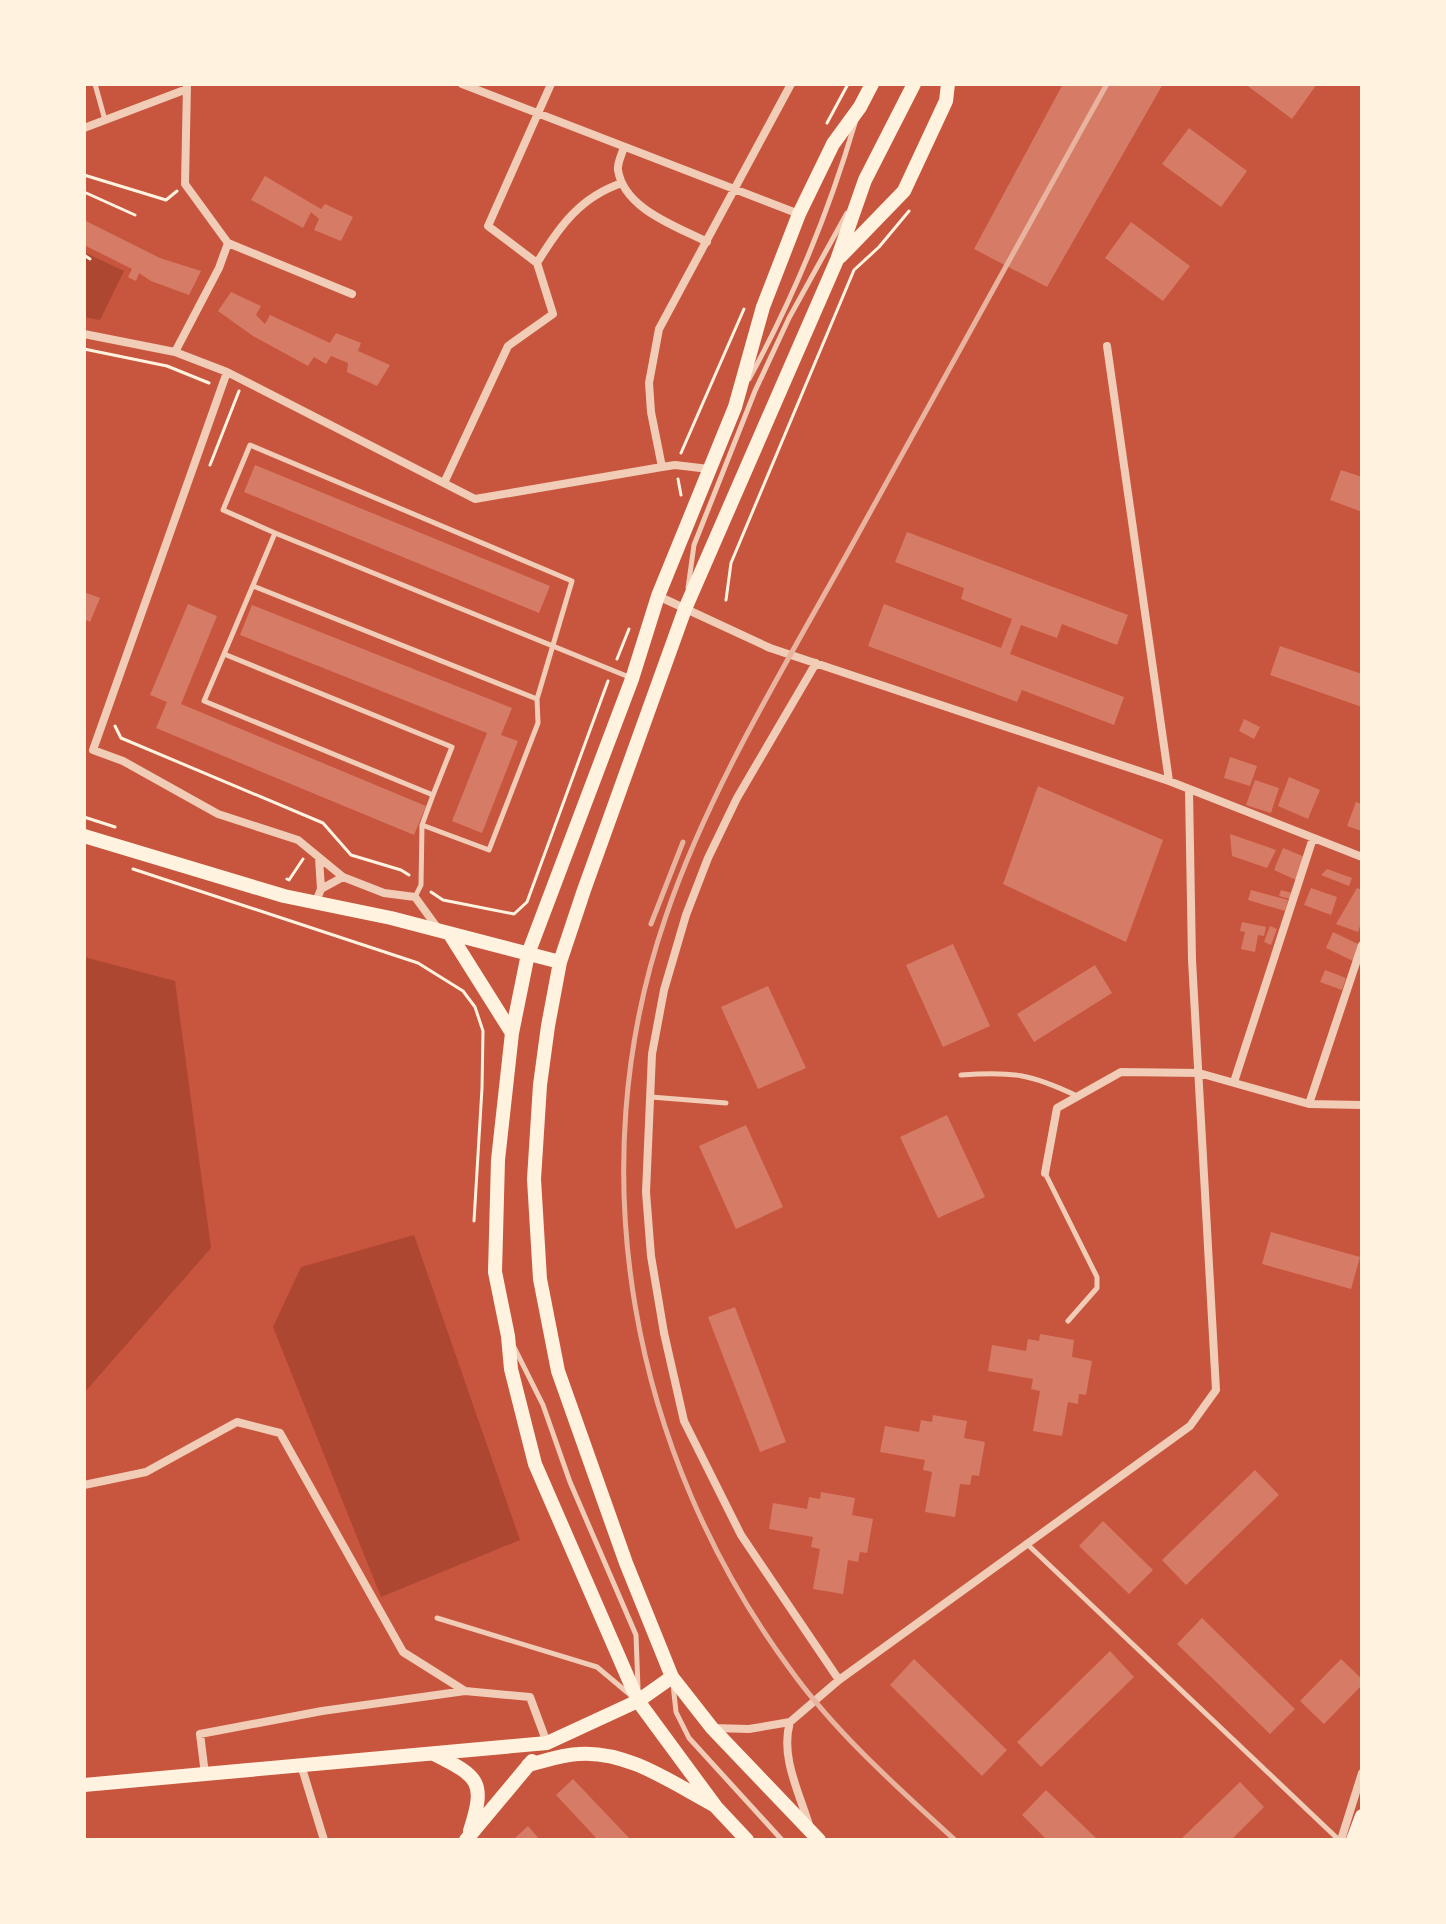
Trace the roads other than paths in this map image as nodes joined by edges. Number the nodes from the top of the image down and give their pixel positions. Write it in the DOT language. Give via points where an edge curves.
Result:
graph roads {
  1 [pos="95,84"];
  2 [pos="462,84"];
  3 [pos="551,84"];
  4 [pos="791,84"];
  5 [pos="872,84"];
  6 [pos="914,84"];
  7 [pos="948,84"];
  8 [pos="187,86"];
  9 [pos="860,107"];
  10 [pos="538,113"];
  11 [pos="105,121"];
  12 [pos="84,128"];
  13 [pos="624,147"];
  14 [pos="865,180"];
  15 [pos="622,183"];
  16 [pos="735,190"];
  17 [pos="799,214"];
  18 [pos="707,242"];
  19 [pos="228,243"];
  20 [pos="837,260"];
  21 [pos="537,263"];
  22 [pos="352,294"];
  23 [pos="84,334"];
  24 [pos="1107,346"];
  25 [pos="175,352"];
  26 [pos="227,372"];
  27 [pos="735,407"];
  28 [pos="662,467"];
  29 [pos="709,469"];
  30 [pos="444,483"];
  31 [pos="275,533"];
  32 [pos="253,586"];
  33 [pos="658,596"];
  34 [pos="685,609"];
  35 [pos="553,644"];
  36 [pos="224,654"];
  37 [pos="816,663"];
  38 [pos="632,679"];
  39 [pos="537,699"];
  40 [pos="89,750"];
  41 [pos="1169,781"];
  42 [pos="1189,790"];
  43 [pos="433,795"];
  44 [pos="422,825"];
  45 [pos="84,836"];
  46 [pos="1313,838"];
  47 [pos="319,857"];
  48 [pos="1362,857"];
  49 [pos="343,877"];
  50 [pos="321,889"];
  51 [pos="415,897"];
  52 [pos="315,904"];
  53 [pos="446,934"];
  54 [pos="1362,945"];
  55 [pos="528,954"];
  56 [pos="560,962"];
  57 [pos="512,1033"];
  58 [pos="1199,1073"];
  59 [pos="961,1075"];
  60 [pos="1234,1082"];
  61 [pos="650,1097"];
  62 [pos="1078,1097"];
  63 [pos="726,1103"];
  64 [pos="1309,1104"];
  65 [pos="1362,1105"];
  66 [pos="1045,1173"];
  67 [pos="1068,1321"];
  68 [pos="508,1336"];
  69 [pos="84,1485"];
  70 [pos="1026,1543"];
  71 [pos="437,1618"];
  72 [pos="672,1677"];
  73 [pos="839,1680"];
  74 [pos="465,1691"];
  75 [pos="638,1701"];
  76 [pos="790,1722"];
  77 [pos="712,1728"];
  78 [pos="547,1743"];
  79 [pos="434,1754"];
  80 [pos="301,1765"];
  81 [pos="528,1765"];
  82 [pos="1362,1773"];
  83 [pos="205,1774"];
  84 [pos="84,1785"];
  85 [pos="716,1807"];
  86 [pos="1362,1816"];
  87 [pos="814,1834"];
  88 [pos="466,1839"];
  89 [pos="324,1840"];
  90 [pos="747,1840"];
  91 [pos="782,1840"];
  92 [pos="1340,1840"];
  93 [pos="1353,1840"];
  1 -- 11 [label="lane"];
  2 -- 10 [label="street"];
  3 -- 10 [label="street"];
  4 -- 16 [label="street"];
  5 -- 9 [label="main road"];
  6 -- 14 [label="main road"];
  7 -- 20 [label="main road" via="946,101 904,191"];
  8 -- 11 [label="street"];
  8 -- 19 [label="street" via="185,184"];
  9 -- 17 [label="main road" via="833,144"];
  9 -- 27 [label="lane" via="837,184"];
  10 -- 13 [label="street"];
  10 -- 21 [label="street" via="488,226"];
  11 -- 12 [label="street"];
  13 -- 15 [label="street" via="617,168"];
  13 -- 16 [label="street"];
  14 -- 20 [label="main road"];
  14 -- 34 [label="lane" via="755,391 694,545"];
  15 -- 18 [label="street" via="627,194 658,217"];
  15 -- 21 [label="street" via="579,205"];
  16 -- 17 [label="street"];
  16 -- 18 [label="street"];
  17 -- 27 [label="main road" via="763,307"];
  18 -- 28 [label="street" via="659,329 649,383"];
  19 -- 22 [label="street"];
  19 -- 25 [label="street"];
  20 -- 34 [label="main road"];
  21 -- 30 [label="street" via="553,314 508,346"];
  23 -- 25 [label="street"];
  24 -- 41 [label="street"];
  25 -- 26 [label="street"];
  26 -- 30 [label="street"];
  26 -- 40 [label="street"];
  27 -- 29 [label="main road"];
  28 -- 29 [label="street"];
  28 -- 30 [label="street" via="475,499"];
  29 -- 33 [label="main road"];
  31 -- 32 [label="lane"];
  31 -- 35 [label="lane"];
  31 -- 35 [label="lane" via="223,510 250,445 572,581"];
  32 -- 36 [label="lane"];
  32 -- 39 [label="lane"];
  33 -- 34 [label="street"];
  33 -- 38 [label="main road"];
  34 -- 37 [label="street"];
  34 -- 56 [label="main road"];
  35 -- 38 [label="lane"];
  35 -- 39 [label="lane"];
  36 -- 43 [label="lane" via="452,747"];
  36 -- 43 [label="lane" via="204,701"];
  37 -- 41 [label="street"];
  37 -- 61 [label="street" via="737,798 686,915 664,990"];
  38 -- 55 [label="main road"];
  39 -- 44 [label="lane" via="538,723 489,850"];
  40 -- 47 [label="street" via="123,761 218,814 298,840"];
  41 -- 42 [label="street"];
  42 -- 46 [label="street"];
  42 -- 58 [label="street"];
  43 -- 44 [label="lane"];
  44 -- 51 [label="lane" via="421,885"];
  45 -- 52 [label="main road"];
  46 -- 48 [label="street"];
  46 -- 60 [label="street"];
  47 -- 49 [label="street"];
  47 -- 50 [label="street"];
  49 -- 50 [label="street"];
  49 -- 51 [label="street" via="384,893"];
  50 -- 52 [label="street"];
  51 -- 53 [label="street"];
  52 -- 53 [label="main road"];
  53 -- 55 [label="main road"];
  53 -- 57 [label="main road"];
  54 -- 64 [label="street"];
  55 -- 56 [label="main road"];
  55 -- 57 [label="main road"];
  56 -- 72 [label="main road" via="540,1085 534,1179 540,1279 558,1371"];
  57 -- 68 [label="main road" via="498,1160 495,1272"];
  58 -- 60 [label="street"];
  58 -- 62 [label="street" via="1121,1072"];
  58 -- 70 [label="street" via="1216,1390 1190,1426"];
  59 -- 62 [label="lane" via="1001,1072 1043,1080"];
  60 -- 64 [label="street"];
  61 -- 63 [label="lane"];
  61 -- 73 [label="street" via="646,1192 651,1256 684,1421 741,1535"];
  62 -- 66 [label="street" via="1057,1108"];
  64 -- 65 [label="street"];
  66 -- 67 [label="lane" via="1097,1277 1097,1288"];
  68 -- 75 [label="main road" via="535,1464"];
  68 -- 75 [label="lane" via="543,1405 636,1635"];
  69 -- 74 [label="street" via="146,1472 237,1422 280,1433 403,1652"];
  70 -- 73 [label="street"];
  70 -- 92 [label="lane"];
  71 -- 75 [label="lane" via="597,1667"];
  72 -- 75 [label="main road"];
  72 -- 77 [label="main road"];
  72 -- 91 [label="lane" via="676,1712 689,1738"];
  73 -- 76 [label="street"];
  74 -- 78 [label="street" via="530,1697"];
  74 -- 83 [label="street" via="200,1734"];
  75 -- 78 [label="main road"];
  75 -- 85 [label="main road"];
  76 -- 77 [label="street"];
  76 -- 87 [label="street" via="786,1752"];
  77 -- 87 [label="main road"];
  78 -- 79 [label="main road"];
  78 -- 81 [label="main road"];
  79 -- 80 [label="main road"];
  79 -- 88 [label="main road" via="477,1783 479,1802"];
  80 -- 83 [label="main road"];
  80 -- 89 [label="street"];
  81 -- 85 [label="main road" via="579,1753 604,1756 635,1763"];
  81 -- 88 [label="main road"];
  82 -- 92 [label="street"];
  83 -- 84 [label="main road"];
  85 -- 90 [label="main road"];
  86 -- 93 [label="main road"];
}
